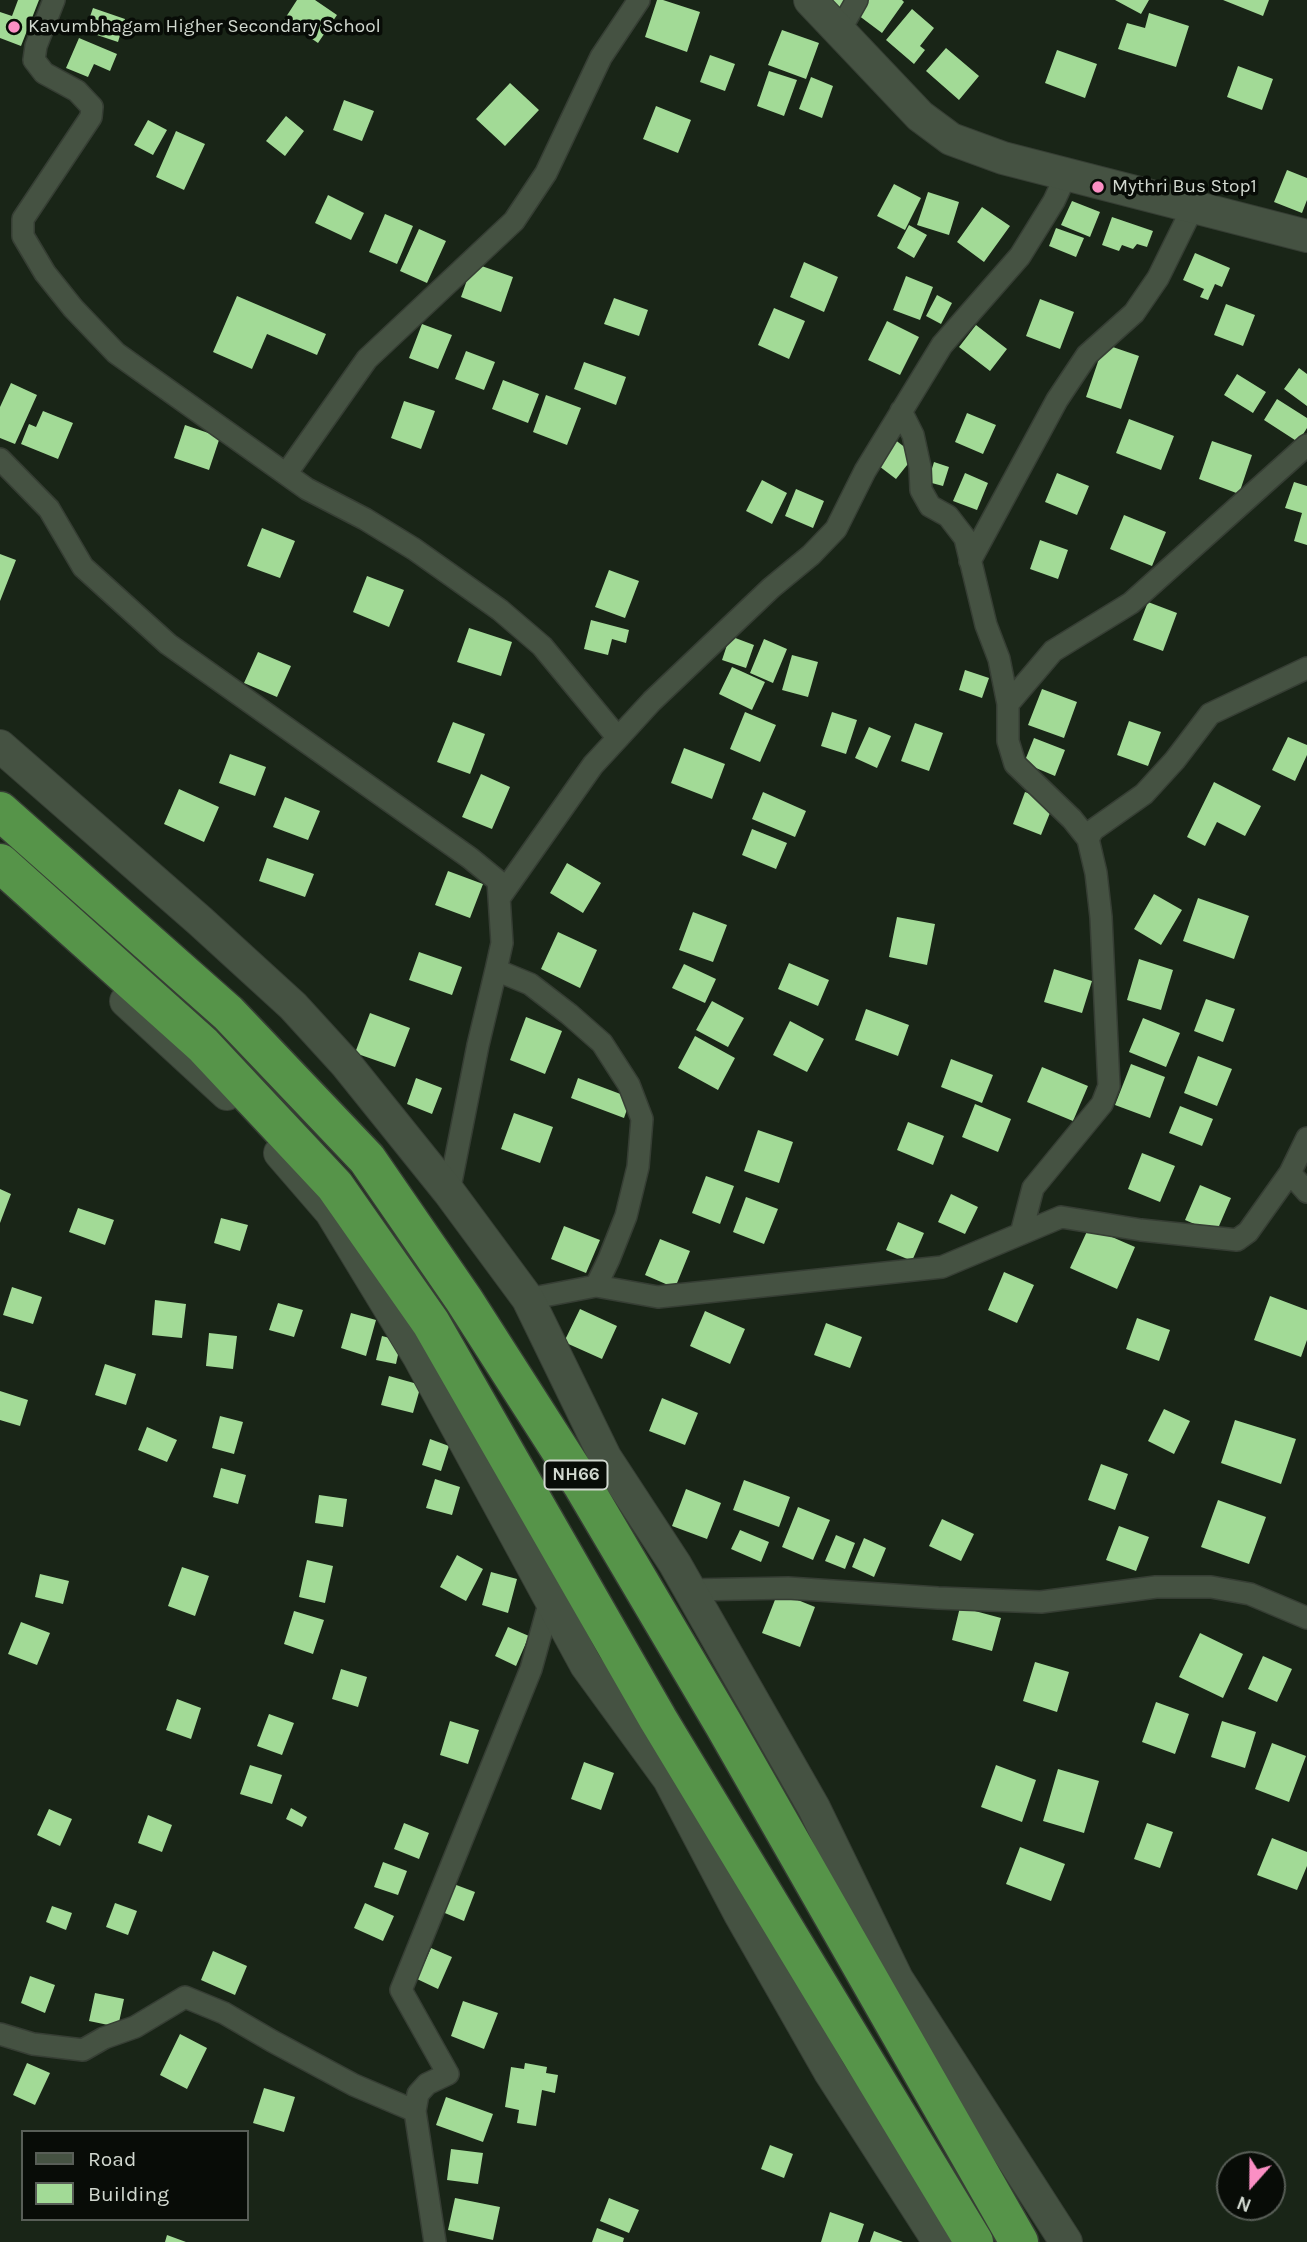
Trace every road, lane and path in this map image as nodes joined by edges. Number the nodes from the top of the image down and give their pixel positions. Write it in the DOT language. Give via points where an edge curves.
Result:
graph roads {
  1 [pos="54,0"];
  2 [pos="639,0"];
  3 [pos="810,0"];
  4 [pos="857,0"];
  5 [pos="840,30"];
  6 [pos="1066,175"];
  7 [pos="1193,207"];
  8 [pos="1307,236"];
  9 [pos="901,411"];
  10 [pos="1307,445"];
  11 [pos="0,459"];
  12 [pos="285,474"];
  13 [pos="970,561"];
  14 [pos="1307,668"];
  15 [pos="1008,704"];
  16 [pos="618,738"];
  17 [pos="0,746"];
  18 [pos="0,811"];
  19 [pos="1088,839"];
  20 [pos="0,863"];
  21 [pos="0,887"];
  22 [pos="500,897"];
  23 [pos="496,970"];
  24 [pos="1307,1138"];
  25 [pos="1290,1173"];
  26 [pos="449,1192"];
  27 [pos="1307,1192"];
  28 [pos="1021,1234"];
  29 [pos="596,1286"];
  30 [pos="528,1299"];
  31 [pos="690,1590"];
  32 [pos="551,1597"];
  33 [pos="1307,1618"];
  34 [pos="0,2034"];
  35 [pos="415,2111"];
  36 [pos="435,2242"];
  37 [pos="939,2242"];
  38 [pos="974,2242"];
  39 [pos="1018,2242"];
  40 [pos="1066,2242"];
  1 -- 12 [label="street" via="34,61 44,73 78,91 92,107 91,117 23,219 23,236 66,299 116,354"];
  2 -- 12 [label="street" via="601,57 546,173 514,220 367,359"];
  3 -- 5 [label="street"];
  4 -- 5 [label="street"];
  5 -- 6 [label="street" via="919,116 951,139"];
  6 -- 7 [label="street"];
  6 -- 9 [label="street" via="1020,256 942,345"];
  7 -- 8 [label="street"];
  7 -- 13 [label="street" via="1158,278 1134,313 1087,355 1057,400"];
  9 -- 13 [label="street" via="913,435 921,490 930,506 948,516 965,538"];
  9 -- 16 [label="street" via="835,529"];
  10 -- 15 [label="street" via="1131,603 1053,651"];
  11 -- 22 [label="street" via="49,509 83,567 168,644 470,858 498,881"];
  12 -- 16 [label="street" via="414,549 500,610 542,646"];
  13 -- 15 [label="street"];
  14 -- 19 [label="street" via="1210,714 1144,794 1093,830"];
  15 -- 19 [label="street" via="1008,741 1015,764"];
  16 -- 22 [label="street" via="593,765"];
  17 -- 26 [label="street" via="293,1006"];
  18 -- 39 [label="highway, NH66" via="228,1013 367,1158 583,1486"];
  19 -- 28 [label="street" via="1101,917 1109,1086 1102,1104 1033,1188"];
  20 -- 38 [label="highway, NH66" via="203,1045 343,1197 431,1323 658,1720"];
  21 -- 32 [label="street" via="240,1105 331,1212 419,1357"];
  22 -- 23 [label="street" via="502,943"];
  23 -- 26 [label="street"];
  23 -- 29 [label="street" via="530,984 602,1043 629,1085 642,1119 638,1167 626,1216"];
  24 -- 25 [label="street"];
  25 -- 27 [label="street"];
  25 -- 28 [label="street" via="1248,1232 1237,1240 1061,1217"];
  26 -- 30 [label="street"];
  28 -- 29 [label="street" via="942,1267 658,1297"];
  29 -- 30 [label="street"];
  30 -- 31 [label="street" via="605,1457"];
  31 -- 33 [label="street" via="788,1588 1041,1602 1156,1587 1211,1587 1250,1594"];
  31 -- 40 [label="street" via="814,1808 897,1979"];
  32 -- 35 [label="street" via="531,1669 401,1990 448,2074 418,2094"];
  32 -- 37 [label="street" via="586,1665 669,1779 830,2072"];
  34 -- 35 [label="street" via="33,2044 83,2050 135,2027 185,1997 224,2013 354,2085"];
  35 -- 36 [label="street"];
}
